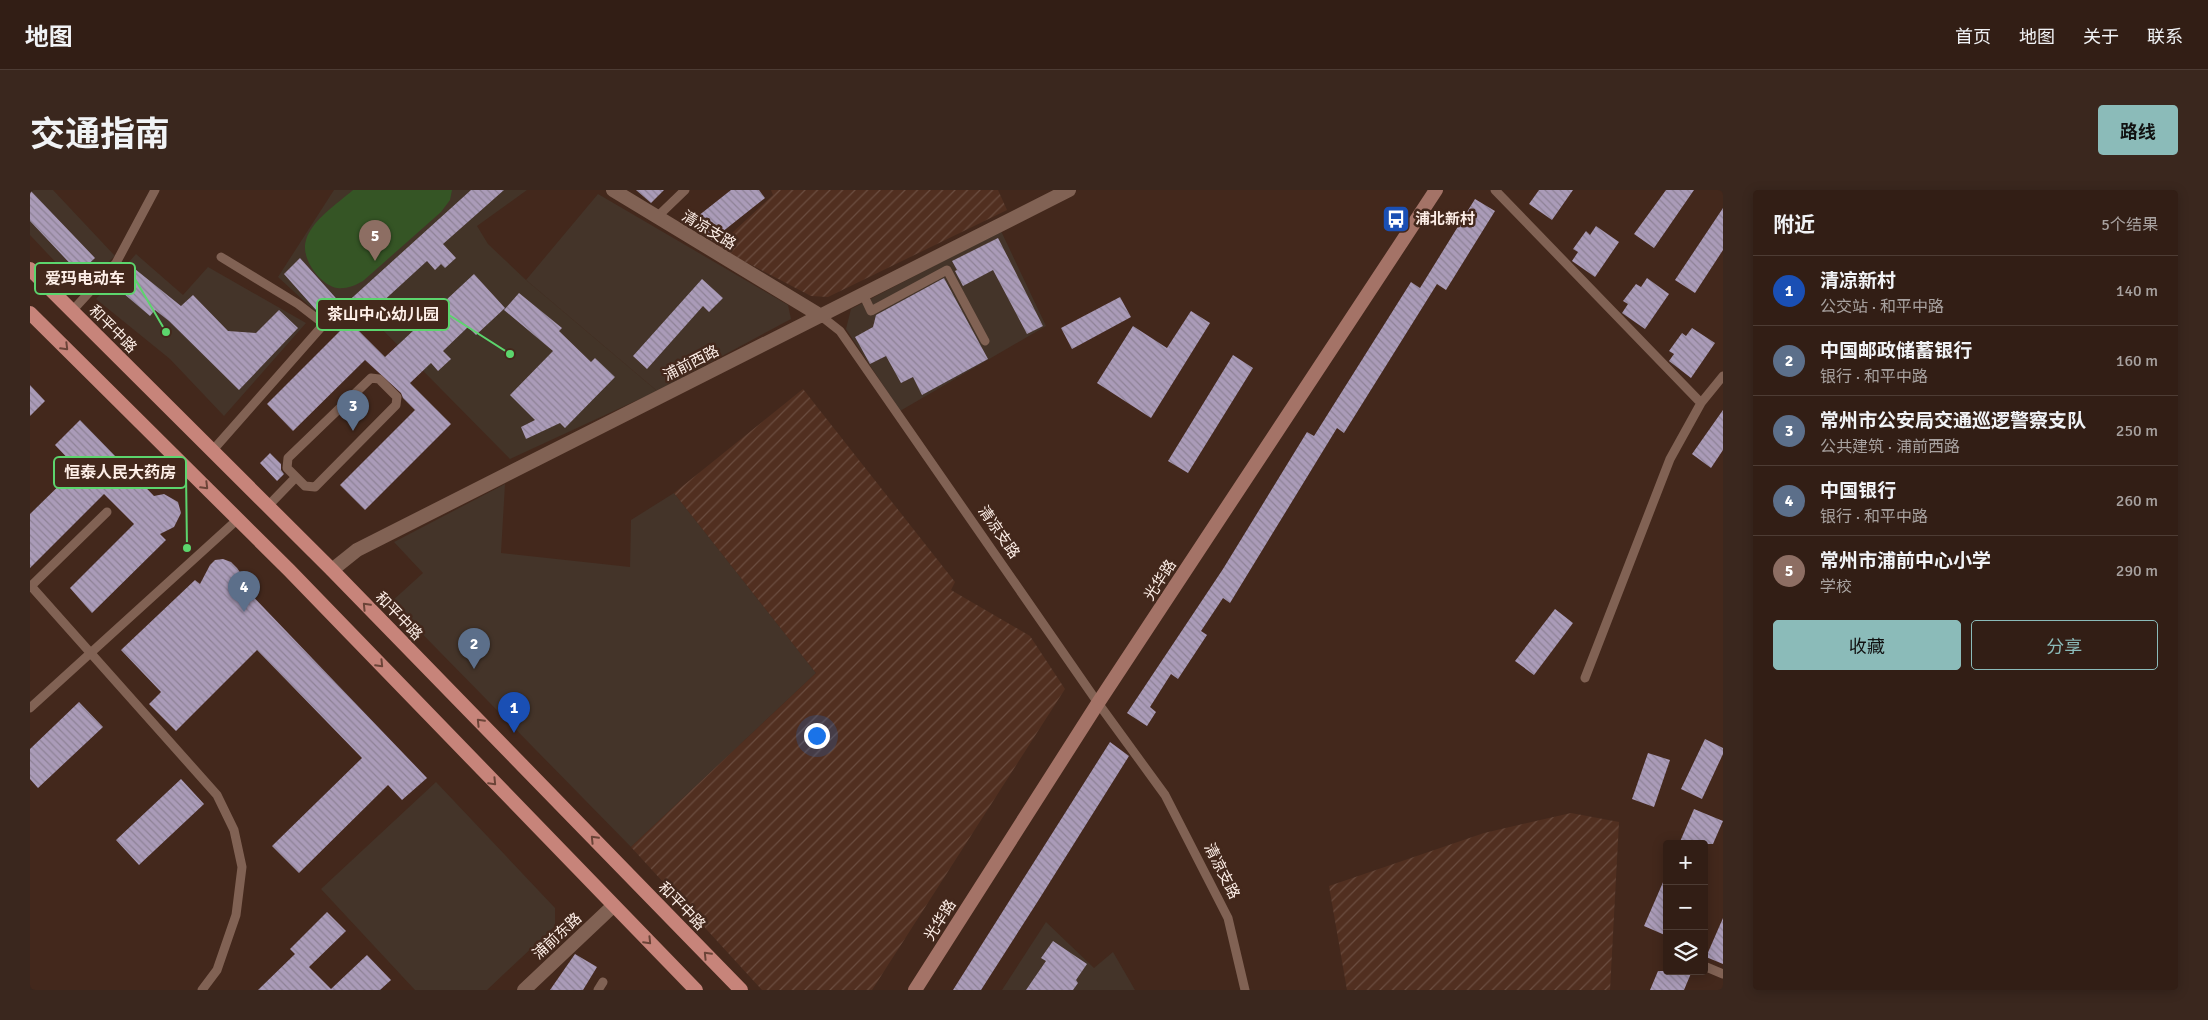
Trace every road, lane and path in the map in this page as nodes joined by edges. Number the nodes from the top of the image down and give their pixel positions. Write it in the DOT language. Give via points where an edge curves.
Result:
graph roads {
  1 [pos="155,190"];
  2 [pos="613,190"];
  3 [pos="685,190"];
  4 [pos="1069,190"];
  5 [pos="1436,190"];
  6 [pos="1495,190"];
  7 [pos="657,217"];
  8 [pos="221,257"];
  9 [pos="30,269"];
  10 [pos="863,294"];
  11 [pos="72,311"];
  12 [pos="30,313"];
  13 [pos="820,316"];
  14 [pos="986,341"];
  15 [pos="1723,376"];
  16 [pos="1701,403"];
  17 [pos="213,450"];
  18 [pos="296,477"];
  19 [pos="268,506"];
  20 [pos="108,512"];
  21 [pos="238,519"];
  22 [pos="332,570"];
  23 [pos="90,653"];
  24 [pos="1585,678"];
  25 [pos="1098,703"];
  26 [pos="30,708"];
  27 [pos="613,906"];
  28 [pos="1708,968"];
  29 [pos="1723,974"];
  30 [pos="202,990"];
  31 [pos="524,990"];
  32 [pos="696,990"];
  33 [pos="741,990"];
  34 [pos="915,990"];
  35 [pos="1245,990"];
  1 -- 11 [label="lane" via="116,263"];
  2 -- 7 [label="street, 清凉支路"];
  3 -- 7 [label="lane"];
  4 -- 10 [label="street, 浦前西路"];
  5 -- 25 [label="main road, 光华路"];
  6 -- 16 [label="lane"];
  7 -- 13 [label="street, 清凉支路"];
  8 -- 17 [label="lane" via="298,304 324,324"];
  9 -- 11 [label="main road, 和平中路"];
  10 -- 13 [label="street, 浦前西路"];
  10 -- 14 [label="lane" via="871,311 948,270"];
  11 -- 17 [label="main road, 和平中路"];
  12 -- 21 [label="main road, one-way"];
  13 -- 22 [label="street, 浦前西路" via="357,550"];
  13 -- 25 [label="lane, 清凉支路" via="840,331"];
  15 -- 16 [label="lane"];
  16 -- 24 [label="lane" via="1670,458"];
  17 -- 19 [label="main road, 和平中路"];
  18 -- 18 [label="lane" via="305,486 315,486 396,405 397,397 379,379 371,378 288,458 287,468"];
  18 -- 19 [label="lane"];
  19 -- 22 [label="main road, 和平中路"];
  20 -- 23 [label="lane" via="31,586"];
  21 -- 23 [label="lane"];
  21 -- 27 [label="main road, one-way"];
  33 -- 22 [label="main road, 和平中路, one-way"];
  23 -- 26 [label="lane"];
  23 -- 30 [label="lane" via="217,795 234,830 242,867 236,915 217,970"];
  25 -- 34 [label="main road, 光华路"];
  25 -- 35 [label="lane, 清凉支路" via="1165,795 1228,918"];
  27 -- 31 [label="street, 浦前东路"];
  27 -- 32 [label="main road, one-way"];
  28 -- 29 [label="lane"];
}
